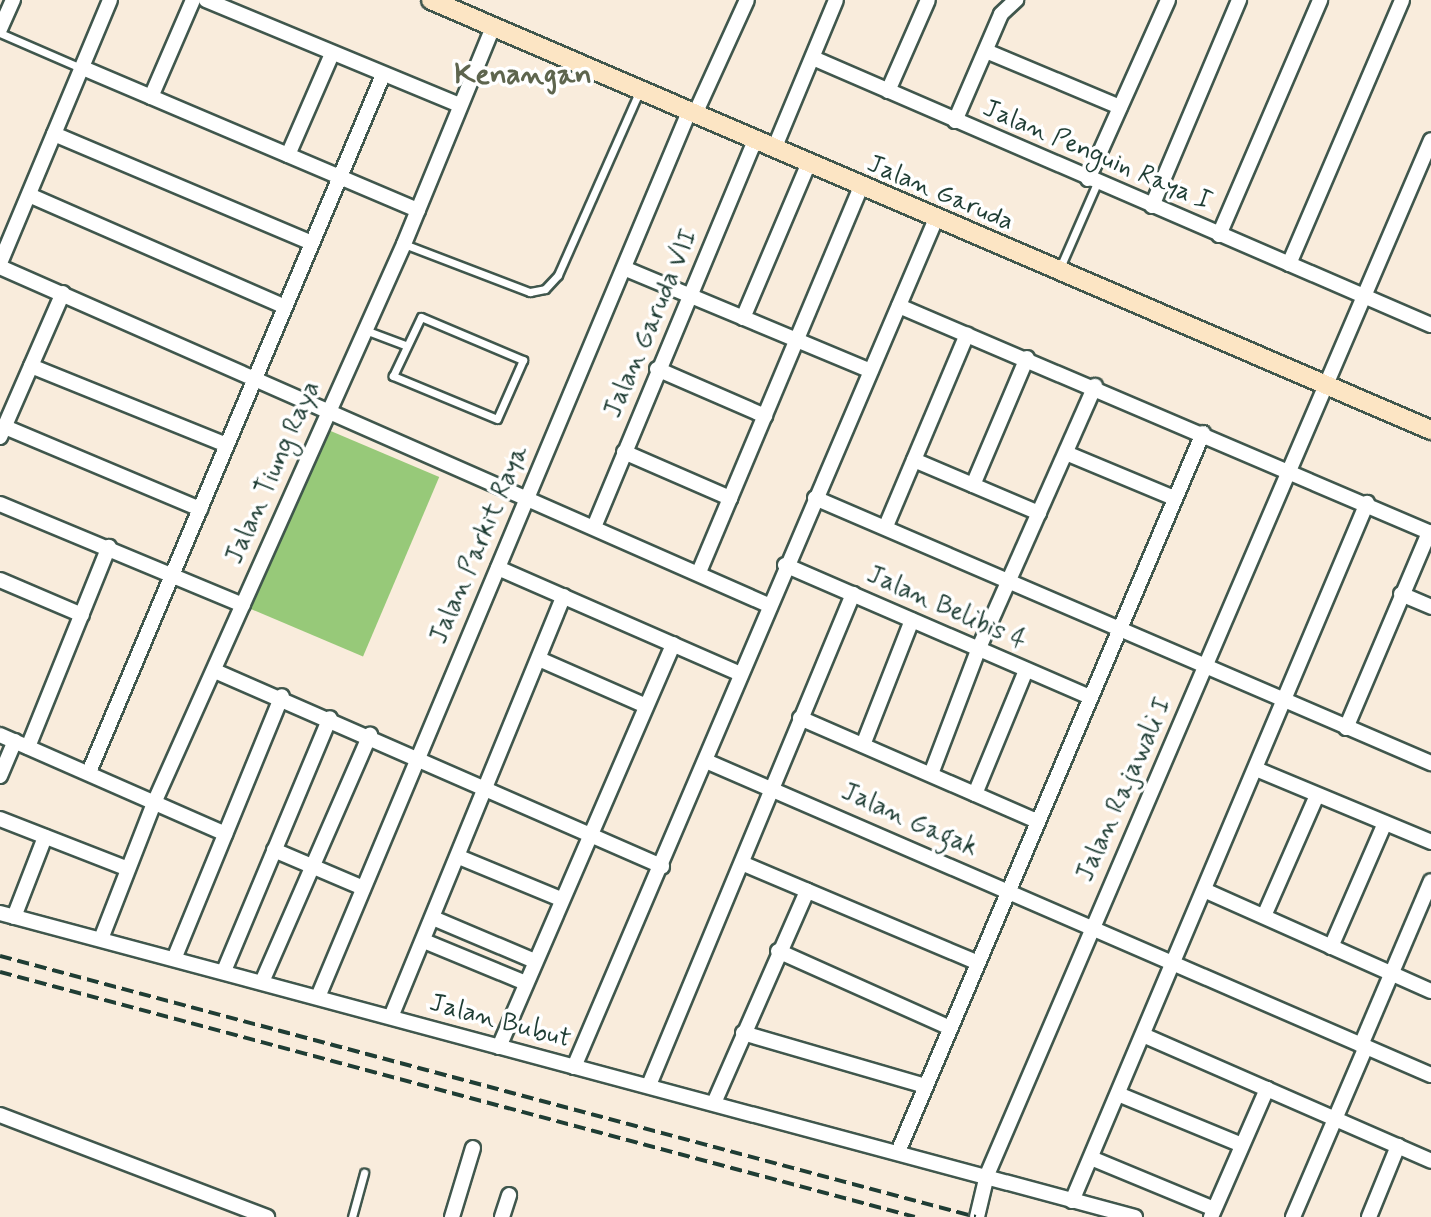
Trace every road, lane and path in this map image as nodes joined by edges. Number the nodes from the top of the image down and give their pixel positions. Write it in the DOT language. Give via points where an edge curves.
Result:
graph roads {
  1 [pos="13,0"];
  2 [pos="110,0"];
  3 [pos="193,0"];
  4 [pos="206,0"];
  5 [pos="431,0"];
  6 [pos="747,0"];
  7 [pos="836,0"];
  8 [pos="928,0"];
  9 [pos="1016,0"];
  10 [pos="1168,0"];
  11 [pos="1239,0"];
  12 [pos="1320,0"];
  13 [pos="1402,0"];
  14 [pos="493,27"];
  15 [pos="0,31"];
  16 [pos="986,51"];
  17 [pos="332,54"];
  18 [pos="813,58"];
  19 [pos="83,68"];
  20 [pos="383,75"];
  21 [pos="639,90"];
  22 [pos="888,91"];
  23 [pos="151,97"];
  24 [pos="460,105"];
  25 [pos="1120,107"];
  26 [pos="692,113"];
  27 [pos="955,121"];
  28 [pos="54,134"];
  29 [pos="1431,140"];
  30 [pos="755,141"];
  31 [pos="774,149"];
  32 [pos="288,155"];
  33 [pos="808,165"];
  34 [pos="340,177"];
  35 [pos="1092,181"];
  36 [pos="861,187"];
  37 [pos="29,195"];
  38 [pos="1152,206"];
  39 [pos="418,210"];
  40 [pos="935,221"];
  41 [pos="1219,235"];
  42 [pos="312,243"];
  43 [pos="404,244"];
  44 [pos="1289,264"];
  45 [pos="0,265"];
  46 [pos="626,269"];
  47 [pos="1058,272"];
  48 [pos="63,293"];
  49 [pos="1363,295"];
  50 [pos="690,297"];
  51 [pos="899,306"];
  52 [pos="285,307"];
  53 [pos="743,318"];
  54 [pos="1431,325"];
  55 [pos="363,330"];
  56 [pos="967,334"];
  57 [pos="798,341"];
  58 [pos="405,345"];
  59 [pos="1027,358"];
  60 [pos="31,366"];
  61 [pos="657,369"];
  62 [pos="871,371"];
  63 [pos="255,379"];
  64 [pos="1325,384"];
  65 [pos="1095,386"];
  66 [pos="328,409"];
  67 [pos="765,416"];
  68 [pos="1431,430"];
  69 [pos="2,432"];
  70 [pos="1203,433"];
  71 [pos="227,445"];
  72 [pos="624,452"];
  73 [pos="1066,453"];
  74 [pos="914,460"];
  75 [pos="1287,471"];
  76 [pos="973,485"];
  77 [pos="525,497"];
  78 [pos="730,498"];
  79 [pos="815,498"];
  80 [pos="1174,498"];
  81 [pos="1367,503"];
  82 [pos="0,504"];
  83 [pos="200,509"];
  84 [pos="1039,513"];
  85 [pos="886,526"];
  86 [pos="594,527"];
  87 [pos="1430,533"];
  88 [pos="109,547"];
  89 [pos="785,565"];
  90 [pos="498,568"];
  91 [pos="699,572"];
  92 [pos="172,573"];
  93 [pos="0,580"];
  94 [pos="1010,580"];
  95 [pos="853,594"];
  96 [pos="1401,594"];
  97 [pos="564,596"];
  98 [pos="243,605"];
  99 [pos="768,605"];
  100 [pos="1431,607"];
  101 [pos="82,615"];
  102 [pos="912,620"];
  103 [pos="1117,627"];
  104 [pos="673,644"];
  105 [pos="978,650"];
  106 [pos="539,659"];
  107 [pos="1206,667"];
  108 [pos="1026,670"];
  109 [pos="215,671"];
  110 [pos="741,674"];
  111 [pos="282,696"];
  112 [pos="1088,696"];
  113 [pos="1284,703"];
  114 [pos="646,706"];
  115 [pos="330,718"];
  116 [pos="800,718"];
  117 [pos="1346,728"];
  118 [pos="0,735"];
  119 [pos="370,735"];
  120 [pos="22,744"];
  121 [pos="863,745"];
  122 [pos="418,756"];
  123 [pos="706,761"];
  124 [pos="1431,763"];
  125 [pos="1256,769"];
  126 [pos="89,772"];
  127 [pos="931,774"];
  128 [pos="0,776"];
  129 [pos="486,789"];
  130 [pos="775,789"];
  131 [pos="975,794"];
  132 [pos="1317,795"];
  133 [pos="154,803"];
  134 [pos="0,819"];
  135 [pos="1035,820"];
  136 [pos="1385,823"];
  137 [pos="225,834"];
  138 [pos="591,836"];
  139 [pos="45,837"];
  140 [pos="1431,842"];
  141 [pos="274,850"];
  142 [pos="459,857"];
  143 [pos="744,864"];
  144 [pos="312,866"];
  145 [pos="662,866"];
  146 [pos="128,869"];
  147 [pos="1431,881"];
  148 [pos="363,888"];
  149 [pos="1005,890"];
  150 [pos="1204,890"];
  151 [pos="807,891"];
  152 [pos="561,899"];
  153 [pos="1425,913"];
  154 [pos="7,915"];
  155 [pos="1264,916"];
  156 [pos="433,918"];
  157 [pos="1091,928"];
  158 [pos="101,939"];
  159 [pos="424,941"];
  160 [pos="1331,947"];
  161 [pos="778,951"];
  162 [pos="174,959"];
  163 [pos="535,961"];
  164 [pos="976,962"];
  165 [pos="1174,963"];
  166 [pos="224,971"];
  167 [pos="1391,974"];
  168 [pos="262,982"];
  169 [pos="526,983"];
  170 [pos="1431,991"];
  171 [pos="318,997"];
  172 [pos="391,1017"];
  173 [pos="948,1027"];
  174 [pos="743,1033"];
  175 [pos="1143,1035"];
  176 [pos="1363,1046"];
  177 [pos="499,1047"];
  178 [pos="574,1067"];
  179 [pos="1431,1075"];
  180 [pos="649,1085"];
  181 [pos="925,1086"];
  182 [pos="1267,1089"];
  183 [pos="1118,1094"];
  184 [pos="714,1103"];
  185 [pos="0,1115"];
  186 [pos="1336,1118"];
  187 [pos="1242,1145"];
  188 [pos="1398,1146"];
  189 [pos="473,1148"];
  190 [pos="898,1152"];
  191 [pos="1091,1158"];
  192 [pos="1431,1161"];
  193 [pos="364,1173"];
  194 [pos="987,1175"];
  195 [pos="509,1195"];
  196 [pos="1072,1201"];
  197 [pos="242,1213"];
  198 [pos="1212,1213"];
  199 [pos="267,1217"];
  200 [pos="352,1217"];
  201 [pos="452,1217"];
  202 [pos="502,1217"];
  203 [pos="977,1217"];
  204 [pos="1135,1217"];
  205 [pos="1293,1217"];
  206 [pos="1369,1217"];
  1 -- 15 [label="street"];
  2 -- 19 [label="street"];
  3 -- 23 [label="street"];
  4 -- 17 [label="street"];
  5 -- 14 [label="street, Jalan Garuda"];
  6 -- 26 [label="street, Jalan Parkit Raya"];
  7 -- 18 [label="street"];
  8 -- 22 [label="street"];
  9 -- 16 [label="street" via="1001,14"];
  10 -- 25 [label="street"];
  11 -- 38 [label="street"];
  12 -- 41 [label="street"];
  13 -- 44 [label="street"];
  14 -- 21 [label="street, Jalan Garuda"];
  14 -- 24 [label="street, Jalan Tiung Raya"];
  15 -- 19 [label="lane"];
  16 -- 25 [label="street"];
  16 -- 27 [label="street"];
  17 -- 20 [label="street"];
  17 -- 32 [label="street"];
  18 -- 22 [label="street, Jalan Penguin Raya I"];
  18 -- 31 [label="street"];
  19 -- 23 [label="street"];
  19 -- 28 [label="street"];
  20 -- 24 [label="street"];
  20 -- 34 [label="street"];
  21 -- 26 [label="street, Jalan Garuda"];
  21 -- 43 [label="lane" via="558,275 545,289 530,292"];
  22 -- 27 [label="street, Jalan Penguin Raya I"];
  23 -- 32 [label="street"];
  24 -- 39 [label="street, Jalan Tiung Raya"];
  25 -- 35 [label="street"];
  26 -- 30 [label="street, Jalan Garuda"];
  26 -- 46 [label="street, Jalan Parkit Raya"];
  27 -- 35 [label="street, Jalan Penguin Raya I"];
  28 -- 37 [label="street"];
  28 -- 42 [label="street"];
  29 -- 49 [label="street, Jalan Rajawali I"];
  30 -- 31 [label="street, Jalan Garuda"];
  30 -- 50 [label="street, Jalan Garuda VII"];
  31 -- 33 [label="street, Jalan Garuda"];
  32 -- 34 [label="street"];
  33 -- 36 [label="street, Jalan Garuda"];
  33 -- 53 [label="street"];
  34 -- 39 [label="street"];
  34 -- 42 [label="street"];
  35 -- 38 [label="street, Jalan Penguin Raya I"];
  35 -- 47 [label="lane"];
  36 -- 40 [label="street, Jalan Garuda"];
  36 -- 57 [label="street"];
  37 -- 45 [label="street"];
  37 -- 52 [label="street"];
  38 -- 41 [label="street, Jalan Penguin Raya I"];
  39 -- 43 [label="street, Jalan Tiung Raya"];
  40 -- 47 [label="street, Jalan Garuda"];
  40 -- 51 [label="street"];
  41 -- 44 [label="street, Jalan Penguin Raya I"];
  42 -- 52 [label="street"];
  43 -- 55 [label="street, Jalan Tiung Raya"];
  44 -- 49 [label="street, Jalan Penguin Raya I"];
  45 -- 48 [label="street"];
  46 -- 50 [label="street"];
  46 -- 77 [label="street, Jalan Parkit Raya"];
  47 -- 64 [label="street, Jalan Garuda"];
  48 -- 60 [label="street"];
  48 -- 63 [label="street"];
  49 -- 54 [label="street, Jalan Penguin Raya I"];
  49 -- 64 [label="street, Jalan Rajawali I"];
  50 -- 53 [label="street"];
  50 -- 61 [label="street, Jalan Garuda VII"];
  51 -- 56 [label="street"];
  51 -- 62 [label="street"];
  52 -- 63 [label="street"];
  53 -- 57 [label="street"];
  55 -- 58 [label="lane"];
  55 -- 66 [label="street, Jalan Tiung Raya"];
  56 -- 59 [label="street"];
  56 -- 74 [label="street"];
  57 -- 62 [label="street"];
  57 -- 67 [label="street"];
  58 -- 58 [label="lane" via="393,368 398,381 494,420 523,362 429,317 421,317"];
  59 -- 65 [label="street"];
  59 -- 76 [label="street"];
  60 -- 69 [label="street"];
  60 -- 71 [label="street"];
  61 -- 67 [label="street"];
  61 -- 72 [label="street, Jalan Garuda VII"];
  62 -- 79 [label="street"];
  63 -- 66 [label="street"];
  63 -- 71 [label="street"];
  64 -- 68 [label="street, Jalan Garuda"];
  64 -- 75 [label="street, Jalan Rajawali I"];
  65 -- 70 [label="street"];
  65 -- 73 [label="street"];
  66 -- 77 [label="street"];
  66 -- 98 [label="street, Jalan Tiung Raya"];
  67 -- 78 [label="street"];
  69 -- 83 [label="street"];
  70 -- 75 [label="street"];
  70 -- 80 [label="street"];
  71 -- 83 [label="street"];
  72 -- 78 [label="street"];
  72 -- 86 [label="street, Jalan Garuda VII"];
  73 -- 80 [label="street"];
  73 -- 84 [label="street"];
  74 -- 76 [label="street"];
  74 -- 85 [label="street"];
  75 -- 81 [label="street"];
  75 -- 107 [label="street, Jalan Rajawali I"];
  76 -- 84 [label="street"];
  77 -- 86 [label="street"];
  77 -- 90 [label="street, Jalan Parkit Raya"];
  78 -- 91 [label="street"];
  79 -- 85 [label="street"];
  79 -- 89 [label="street"];
  80 -- 103 [label="street"];
  81 -- 87 [label="street"];
  81 -- 113 [label="street"];
  82 -- 88 [label="street"];
  83 -- 92 [label="street"];
  84 -- 94 [label="street"];
  85 -- 94 [label="street"];
  86 -- 91 [label="street"];
  87 -- 96 [label="street"];
  88 -- 92 [label="street"];
  88 -- 101 [label="street"];
  89 -- 95 [label="street, Jalan Belibis 4"];
  89 -- 99 [label="street"];
  90 -- 97 [label="street"];
  90 -- 122 [label="street, Jalan Parkit Raya"];
  91 -- 99 [label="street"];
  92 -- 98 [label="street"];
  92 -- 126 [label="street"];
  93 -- 101 [label="street"];
  94 -- 103 [label="street"];
  94 -- 105 [label="street"];
  95 -- 102 [label="street, Jalan Belibis 4"];
  95 -- 116 [label="street"];
  96 -- 100 [label="street"];
  96 -- 117 [label="street"];
  97 -- 104 [label="street"];
  97 -- 106 [label="street"];
  98 -- 109 [label="street, Jalan Tiung Raya"];
  99 -- 110 [label="street"];
  101 -- 120 [label="street"];
  102 -- 105 [label="street, Jalan Belibis 4"];
  102 -- 121 [label="street"];
  103 -- 107 [label="street"];
  103 -- 112 [label="street"];
  104 -- 110 [label="street"];
  104 -- 114 [label="street"];
  105 -- 108 [label="street, Jalan Belibis 4"];
  105 -- 127 [label="street"];
  106 -- 114 [label="street"];
  106 -- 129 [label="street"];
  107 -- 113 [label="street"];
  107 -- 157 [label="street, Jalan Rajawali I"];
  108 -- 112 [label="street, Jalan Belibis 4"];
  108 -- 131 [label="street"];
  109 -- 111 [label="street"];
  109 -- 133 [label="street, Jalan Tiung Raya"];
  110 -- 123 [label="street"];
  111 -- 115 [label="street"];
  111 -- 137 [label="street"];
  112 -- 135 [label="street"];
  113 -- 117 [label="street"];
  113 -- 125 [label="street"];
  114 -- 138 [label="street"];
  115 -- 119 [label="street"];
  115 -- 141 [label="street"];
  116 -- 121 [label="street"];
  116 -- 130 [label="street"];
  117 -- 124 [label="street"];
  118 -- 120 [label="street"];
  119 -- 122 [label="street"];
  119 -- 144 [label="street"];
  120 -- 126 [label="street"];
  120 -- 128 [label="street"];
  121 -- 127 [label="street"];
  122 -- 129 [label="street"];
  122 -- 148 [label="street, Jalan Parkit Raya"];
  123 -- 130 [label="street, Jalan Gagak"];
  123 -- 145 [label="street"];
  125 -- 132 [label="street"];
  125 -- 150 [label="street"];
  126 -- 133 [label="street"];
  127 -- 131 [label="street"];
  129 -- 138 [label="street"];
  129 -- 142 [label="street"];
  130 -- 143 [label="street"];
  130 -- 149 [label="street, Jalan Gagak"];
  131 -- 135 [label="street"];
  132 -- 136 [label="street"];
  132 -- 155 [label="street"];
  133 -- 137 [label="street"];
  133 -- 146 [label="street, Jalan Tiung Raya"];
  134 -- 139 [label="street"];
  135 -- 149 [label="street"];
  136 -- 140 [label="street"];
  136 -- 160 [label="street"];
  137 -- 162 [label="street"];
  138 -- 145 [label="street"];
  138 -- 152 [label="street"];
  139 -- 146 [label="street"];
  139 -- 154 [label="street"];
  141 -- 144 [label="street"];
  141 -- 166 [label="street"];
  142 -- 152 [label="street"];
  142 -- 156 [label="street"];
  143 -- 151 [label="street"];
  143 -- 180 [label="street"];
  144 -- 148 [label="street"];
  144 -- 168 [label="street"];
  145 -- 178 [label="street"];
  146 -- 158 [label="street, Jalan Tiung Raya"];
  147 -- 153 [label="street"];
  148 -- 171 [label="street, Jalan Parkit Raya"];
  149 -- 157 [label="street, Jalan Gagak"];
  149 -- 164 [label="street"];
  150 -- 155 [label="street"];
  150 -- 165 [label="street"];
  151 -- 161 [label="street"];
  151 -- 164 [label="street"];
  152 -- 163 [label="street"];
  153 -- 167 [label="street"];
  154 -- 158 [label="street, Jalan Bubut"];
  155 -- 160 [label="street"];
  156 -- 159 [label="street"];
  156 -- 163 [label="street"];
  157 -- 165 [label="street, Jalan Gagak"];
  157 -- 194 [label="street, Jalan Rajawali I"];
  158 -- 162 [label="street, Jalan Bubut"];
  159 -- 169 [label="street"];
  159 -- 172 [label="street"];
  160 -- 167 [label="street"];
  161 -- 173 [label="street"];
  161 -- 174 [label="street"];
  162 -- 166 [label="street, Jalan Bubut"];
  163 -- 169 [label="street"];
  164 -- 173 [label="street"];
  165 -- 175 [label="street"];
  165 -- 176 [label="street, Jalan Gagak"];
  166 -- 168 [label="street, Jalan Bubut"];
  167 -- 170 [label="street"];
  167 -- 176 [label="street"];
  168 -- 171 [label="street, Jalan Bubut"];
  169 -- 177 [label="street"];
  171 -- 172 [label="street, Jalan Bubut"];
  172 -- 177 [label="street, Jalan Bubut"];
  173 -- 181 [label="street"];
  174 -- 181 [label="street"];
  174 -- 184 [label="street"];
  175 -- 182 [label="street"];
  175 -- 183 [label="street"];
  176 -- 179 [label="street, Jalan Gagak"];
  176 -- 186 [label="street"];
  177 -- 178 [label="street, Jalan Bubut"];
  178 -- 180 [label="street, Jalan Bubut"];
  180 -- 184 [label="street, Jalan Bubut"];
  181 -- 190 [label="street"];
  182 -- 186 [label="street"];
  182 -- 187 [label="street"];
  183 -- 187 [label="street"];
  183 -- 191 [label="street"];
  184 -- 190 [label="street, Jalan Bubut"];
  185 -- 197 [label="street"];
  186 -- 188 [label="street"];
  186 -- 205 [label="street"];
  187 -- 198 [label="street"];
  188 -- 192 [label="street"];
  188 -- 206 [label="street"];
  189 -- 201 [label="street"];
  190 -- 194 [label="street, Jalan Bubut"];
  191 -- 196 [label="street"];
  191 -- 198 [label="street"];
  193 -- 200 [label="lane"];
  194 -- 196 [label="street, Jalan Bubut"];
  194 -- 203 [label="street, Jalan Rajawali I"];
  195 -- 202 [label="street"];
  196 -- 204 [label="street, Jalan Bubut"];
  197 -- 199 [label="street"];
}
